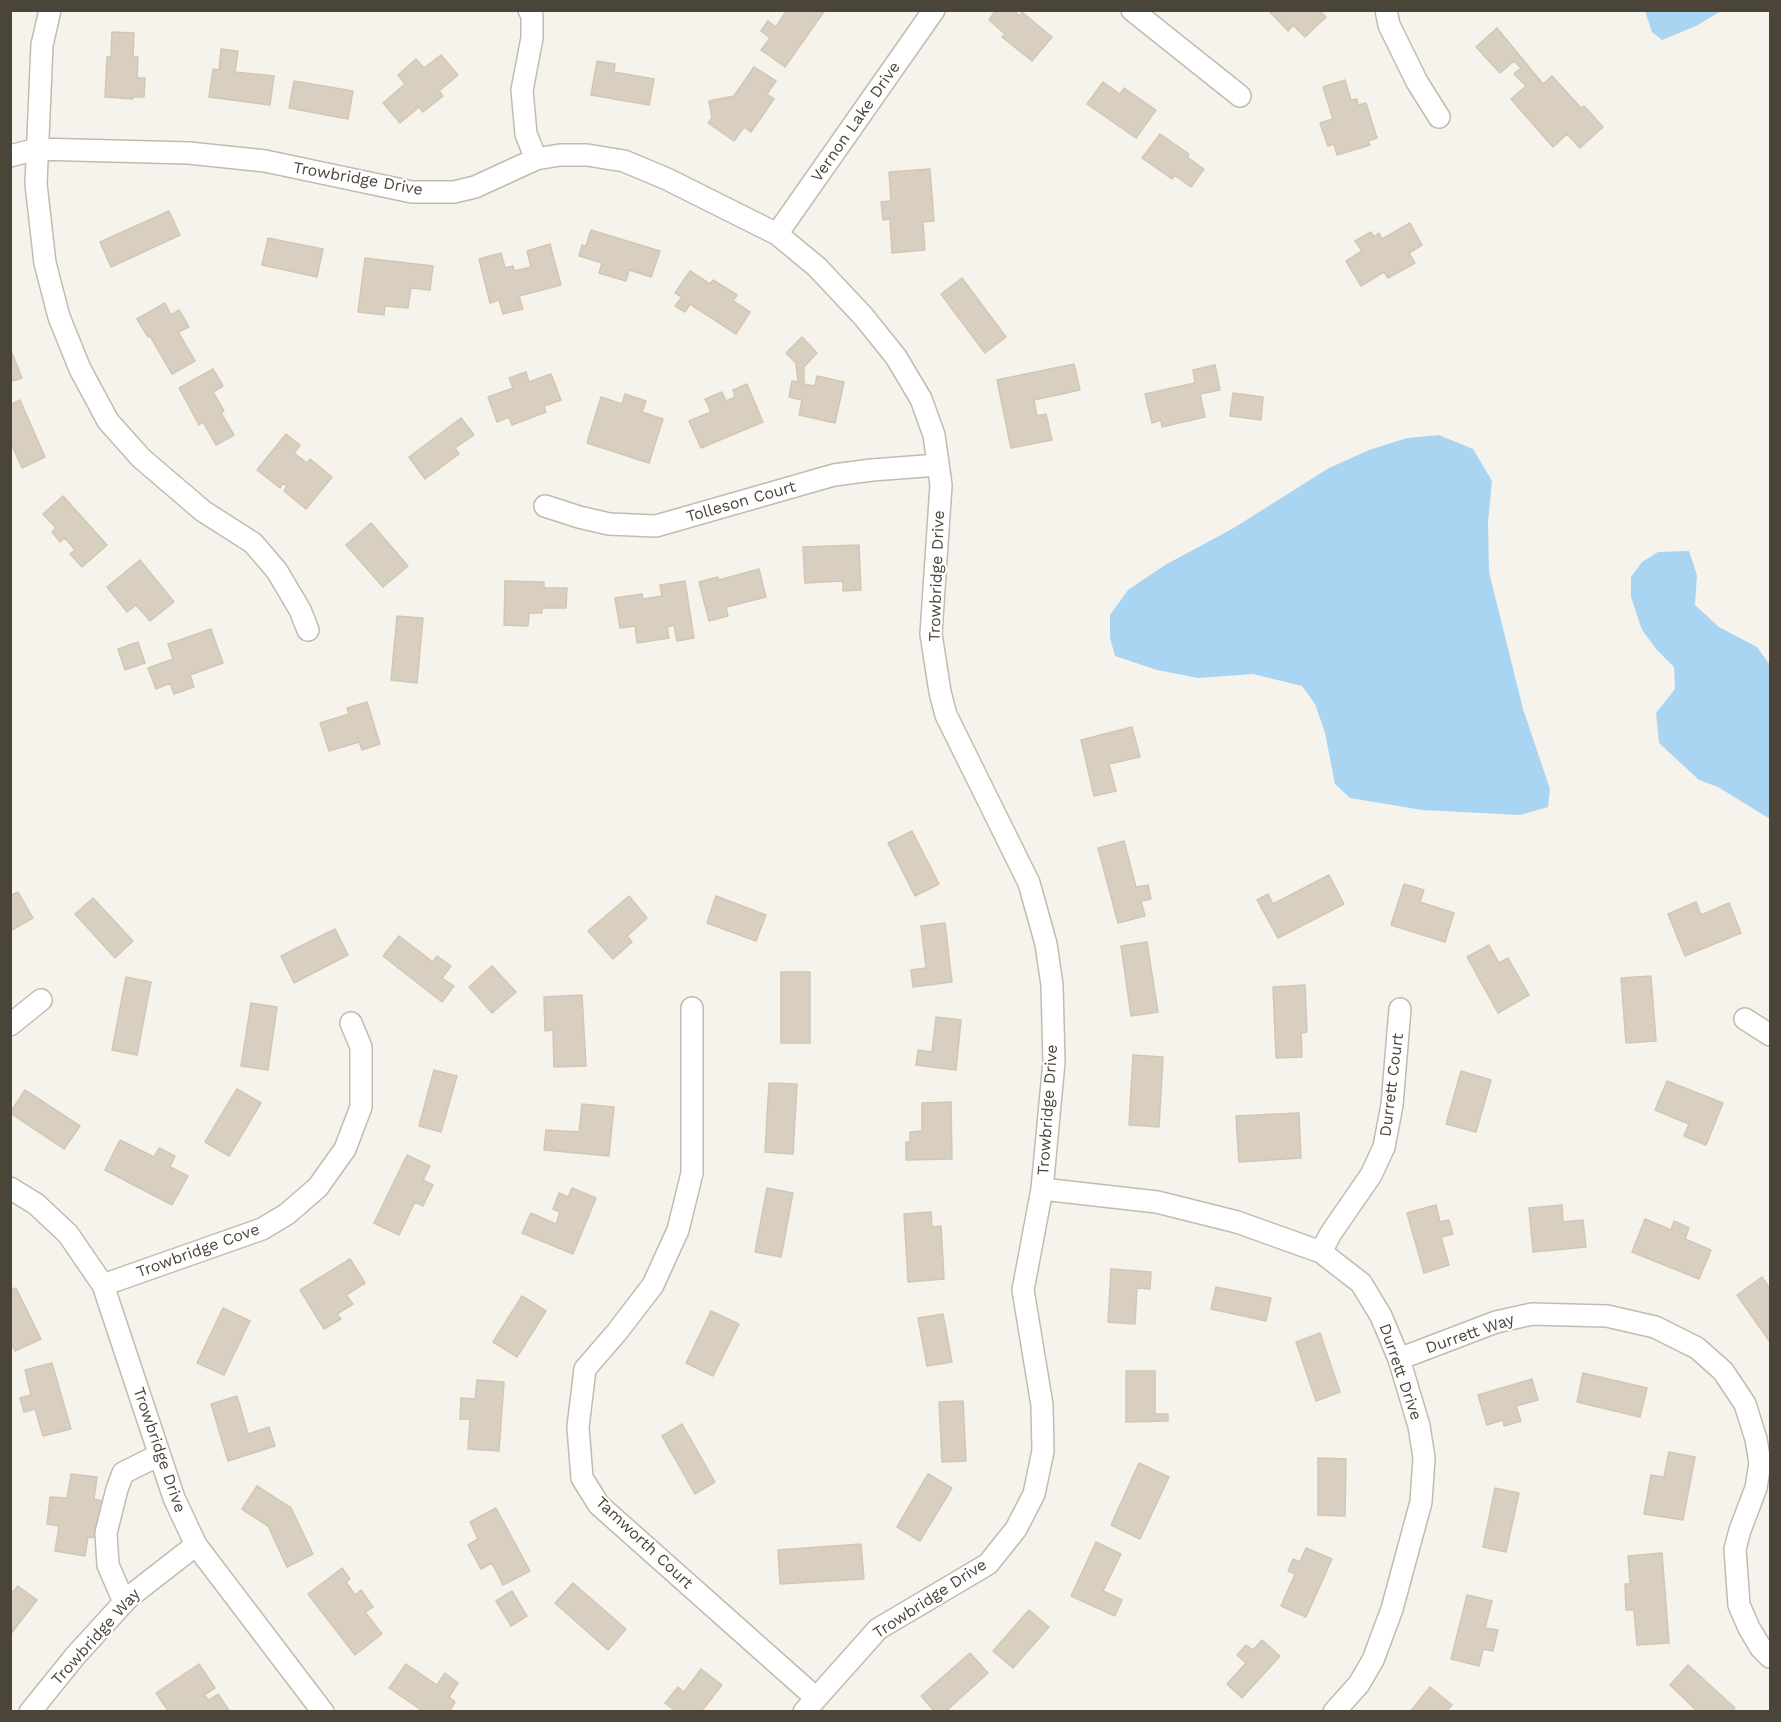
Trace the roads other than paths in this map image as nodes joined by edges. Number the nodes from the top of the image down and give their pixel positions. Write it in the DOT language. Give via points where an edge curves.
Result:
graph roads {
  1 [pos="50,10"];
  2 [pos="529,10"];
  3 [pos="934,10"];
  4 [pos="1132,10"];
  5 [pos="1386,10"];
  6 [pos="1240,96"];
  7 [pos="1439,117"];
  8 [pos="37,149"];
  9 [pos="10,156"];
  10 [pos="536,159"];
  11 [pos="777,234"];
  12 [pos="938,465"];
  13 [pos="545,506"];
  14 [pos="308,630"];
  15 [pos="41,1000"];
  16 [pos="692,1008"];
  17 [pos="1400,1009"];
  18 [pos="1745,1019"];
  19 [pos="351,1023"];
  20 [pos="10,1025"];
  21 [pos="1770,1035"];
  22 [pos="10,1188"];
  23 [pos="1042,1189"];
  24 [pos="1321,1252"];
  25 [pos="103,1285"];
  26 [pos="1399,1359"];
  27 [pos="159,1455"];
  28 [pos="196,1545"];
  29 [pos="124,1602"];
  30 [pos="1770,1657"];
  31 [pos="810,1705"];
  32 [pos="30,1712"];
  33 [pos="323,1712"];
  34 [pos="1334,1712"];
  1 -- 8 [label="street" via="42,45"];
  2 -- 10 [label="street" via="532,38 522,90 526,134"];
  3 -- 11 [label="street, Vernon Lake Drive"];
  4 -- 6 [label="street"];
  5 -- 7 [label="street" via="1403,54"];
  8 -- 9 [label="street, Trowbridge Drive"];
  8 -- 10 [label="street, Trowbridge Drive" via="165,152 265,161 412,192 454,192 475,187"];
  8 -- 14 [label="street" via="36,184 45,263 59,317 80,369 108,421 141,458 203,511 253,543 277,571"];
  10 -- 11 [label="street, Trowbridge Drive" via="587,155 624,161 668,178"];
  11 -- 12 [label="street, Trowbridge Drive" via="818,267 896,357 921,399 934,435"];
  12 -- 13 [label="street, Tolleson Court" via="834,476 656,526 609,524"];
  12 -- 23 [label="street, Trowbridge Drive" via="941,485 931,634 940,692 951,724 1029,883 1046,944 1052,985 1054,1062"];
  15 -- 20 [label="street"];
  16 -- 31 [label="street, Tamworth Court" via="692,1173 678,1230 654,1285 585,1369 578,1427 582,1478 599,1505"];
  17 -- 24 [label="street, Durrett Court" via="1392,1105 1384,1147 1371,1175"];
  18 -- 21 [label="street"];
  19 -- 25 [label="street, Trowbridge Cove" via="361,1047 361,1107 345,1149 318,1187 262,1229"];
  22 -- 25 [label="street, Trowbridge Drive" via="36,1204 68,1234"];
  23 -- 24 [label="street, Durrett Drive" via="1157,1202 1237,1222"];
  23 -- 31 [label="street, Trowbridge Drive" via="1023,1290 1041,1405 1043,1450 1034,1494 1016,1528 988,1564 878,1629"];
  24 -- 26 [label="street, Durrett Drive" via="1361,1283 1381,1316"];
  25 -- 27 [label="street, Trowbridge Drive"];
  26 -- 30 [label="street, Durrett Way" via="1496,1322 1540,1314 1607,1316 1654,1327 1697,1348 1723,1371 1745,1404 1756,1439 1760,1463 1756,1488 1735,1550 1739,1605 1749,1628"];
  26 -- 34 [label="street, Durrett Drive" via="1425,1458 1421,1502 1377,1651 1359,1684"];
  27 -- 28 [label="street, Trowbridge Drive"];
  27 -- 29 [label="street" via="123,1473 106,1533 108,1565"];
  28 -- 29 [label="street, Trowbridge Way"];
  28 -- 33 [label="street, Trowbridge Drive"];
  29 -- 32 [label="street, Trowbridge Way"];
}
